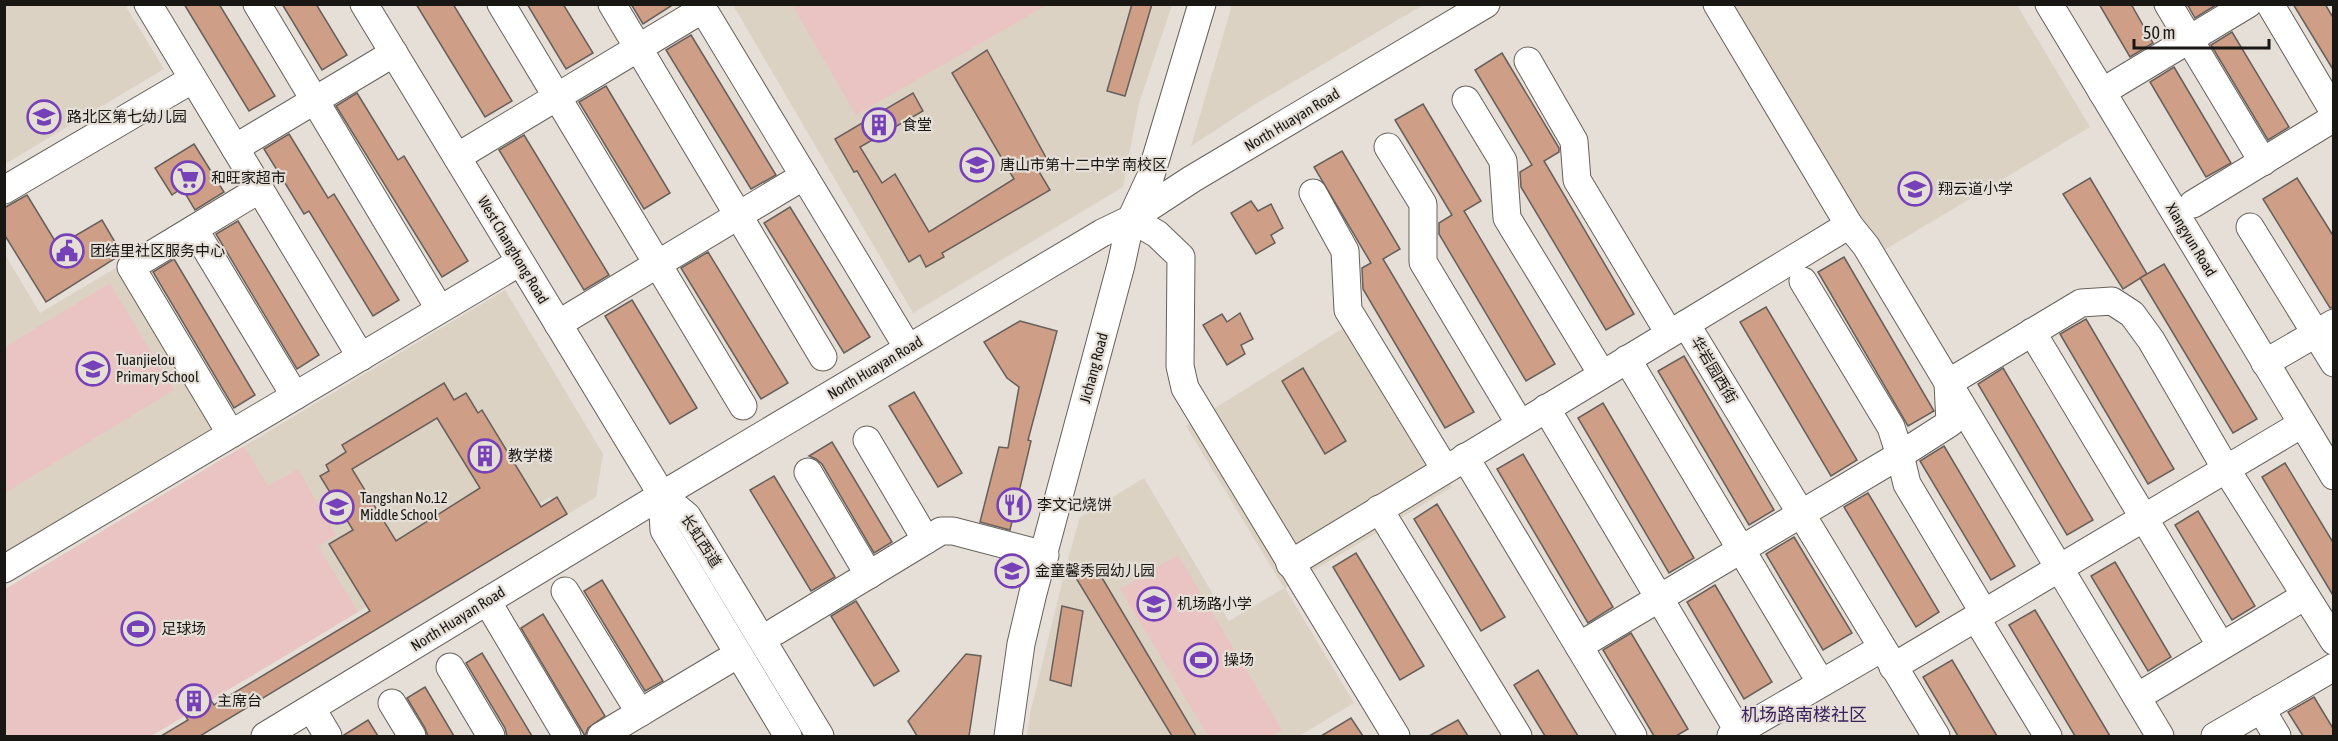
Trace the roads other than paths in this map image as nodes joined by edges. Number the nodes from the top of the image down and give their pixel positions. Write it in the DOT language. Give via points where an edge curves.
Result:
graph roads {
  1 [pos="148,4"];
  2 [pos="257,4"];
  3 [pos="364,4"];
  4 [pos="501,4"];
  5 [pos="612,4"];
  6 [pos="1202,4"];
  7 [pos="1486,4"];
  8 [pos="1717,4"];
  9 [pos="2049,4"];
  10 [pos="2168,4"];
  11 [pos="2248,4"];
  12 [pos="2270,4"];
  13 [pos="701,7"];
  14 [pos="2189,40"];
  15 [pos="638,48"];
  16 [pos="394,53"];
  17 [pos="1528,61"];
  18 [pos="193,79"];
  19 [pos="2102,92"];
  20 [pos="557,97"];
  21 [pos="315,100"];
  22 [pos="1466,100"];
  23 [pos="2334,112"];
  24 [pos="2334,118"];
  25 [pos="1388,147"];
  26 [pos="235,148"];
  27 [pos="457,157"];
  28 [pos="2263,162"];
  29 [pos="804,176"];
  30 [pos="260,189"];
  31 [pos="4,190"];
  32 [pos="1313,193"];
  33 [pos="2193,204"];
  34 [pos="738,216"];
  35 [pos="1131,219"];
  36 [pos="1849,225"];
  37 [pos="2250,227"];
  38 [pos="195,229"];
  39 [pos="520,262"];
  40 [pos="658,264"];
  41 [pos="1803,281"];
  42 [pos="439,308"];
  43 [pos="558,324"];
  44 [pos="1678,328"];
  45 [pos="2324,328"];
  46 [pos="2032,332"];
  47 [pos="908,348"];
  48 [pos="361,357"];
  49 [pos="823,357"];
  50 [pos="1627,359"];
  51 [pos="2265,363"];
  52 [pos="2334,363"];
  53 [pos="1602,374"];
  54 [pos="1948,383"];
  55 [pos="295,396"];
  56 [pos="743,406"];
  57 [pos="1546,408"];
  58 [pos="1520,424"];
  59 [pos="2302,424"];
  60 [pos="231,434"];
  61 [pos="867,440"];
  62 [pos="1900,455"];
  63 [pos="1455,463"];
  64 [pos="2226,469"];
  65 [pos="808,472"];
  66 [pos="2334,476"];
  67 [pos="662,495"];
  68 [pos="1379,509"];
  69 [pos="1801,514"];
  70 [pos="2144,518"];
  71 [pos="926,540"];
  72 [pos="1741,550"];
  73 [pos="1045,555"];
  74 [pos="1290,564"];
  75 [pos="2059,568"];
  76 [pos="4,569"];
  77 [pos="869,575"];
  78 [pos="566,591"];
  79 [pos="2305,596"];
  80 [pos="1660,598"];
  81 [pos="487,601"];
  82 [pos="1980,615"];
  83 [pos="776,631"];
  84 [pos="2334,641"];
  85 [pos="1579,646"];
  86 [pos="2221,646"];
  87 [pos="1888,657"];
  88 [pos="725,662"];
  89 [pos="450,667"];
  90 [pos="2334,667"];
  91 [pos="1821,683"];
  92 [pos="2137,697"];
  93 [pos="392,703"];
  94 [pos="312,709"];
  95 [pos="2261,709"];
  96 [pos="640,713"];
  97 [pos="1735,734"];
  98 [pos="265,736"];
  99 [pos="328,736"];
  100 [pos="412,736"];
  101 [pos="491,736"];
  102 [pos="567,736"];
  103 [pos="601,736"];
  104 [pos="769,736"];
  105 [pos="788,736"];
  106 [pos="820,736"];
  107 [pos="839,736"];
  108 [pos="1008,736"];
  109 [pos="1395,736"];
  110 [pos="1518,736"];
  111 [pos="1634,736"];
  112 [pos="1935,736"];
  113 [pos="2048,736"];
  114 [pos="2160,736"];
  115 [pos="2215,736"];
  116 [pos="2277,736"];
  1 -- 18 [label="street"];
  2 -- 21 [label="street"];
  3 -- 16 [label="street, West Changhong Road"];
  4 -- 20 [label="street"];
  5 -- 15 [label="street"];
  6 -- 35 [label="street, Jichang Road" via="1150,178"];
  7 -- 35 [label="street, North Huayan Road"];
  8 -- 36 [label="street"];
  9 -- 19 [label="street, Xiangyun Road"];
  10 -- 14 [label="street"];
  11 -- 14 [label="street"];
  12 -- 23 [label="street"];
  13 -- 15 [label="street"];
  13 -- 29 [label="street"];
  14 -- 19 [label="street"];
  14 -- 28 [label="street"];
  15 -- 20 [label="street"];
  15 -- 34 [label="street"];
  16 -- 21 [label="street"];
  16 -- 27 [label="street, West Changhong Road"];
  17 -- 44 [label="street" via="1574,141 1576,180"];
  18 -- 26 [label="street"];
  18 -- 31 [label="street"];
  19 -- 51 [label="street, Xiangyun Road"];
  20 -- 27 [label="street"];
  20 -- 40 [label="street"];
  21 -- 26 [label="street"];
  21 -- 42 [label="street"];
  22 -- 53 [label="street" via="1503,161 1507,218"];
  24 -- 28 [label="street"];
  25 -- 58 [label="street" via="1423,204 1423,262"];
  26 -- 30 [label="street"];
  27 -- 39 [label="street, West Changhong Road"];
  28 -- 33 [label="street"];
  29 -- 34 [label="street"];
  29 -- 47 [label="street"];
  30 -- 38 [label="street"];
  30 -- 48 [label="street"];
  32 -- 63 [label="street" via="1345,251 1348,310"];
  34 -- 40 [label="street"];
  34 -- 49 [label="street"];
  35 -- 47 [label="street, North Huayan Road"];
  35 -- 73 [label="street, Jichang Road"];
  35 -- 74 [label="street" via="1157,234 1181,257 1180,366 1185,388"];
  36 -- 44 [label="street, 华岩园西街"];
  36 -- 54 [label="street" via="1866,246"];
  37 -- 45 [label="street"];
  38 -- 55 [label="street"];
  38 -- 60 [label="street" via="130,267"];
  39 -- 42 [label="street"];
  39 -- 43 [label="street, West Changhong Road"];
  40 -- 43 [label="street"];
  40 -- 56 [label="street"];
  41 -- 62 [label="street" via="1891,427"];
  42 -- 48 [label="street"];
  43 -- 67 [label="street, West Changhong Road"];
  44 -- 50 [label="street"];
  44 -- 69 [label="street, 华岩园西街"];
  45 -- 51 [label="street"];
  45 -- 52 [label="street"];
  46 -- 54 [label="street"];
  46 -- 64 [label="street" via="2081,303 2112,301 2132,314"];
  46 -- 70 [label="street"];
  47 -- 67 [label="street, North Huayan Road"];
  48 -- 55 [label="street"];
  50 -- 53 [label="street"];
  50 -- 72 [label="street"];
  51 -- 59 [label="street, Xiangyun Road"];
  53 -- 57 [label="street"];
  54 -- 62 [label="street" via="1950,423"];
  54 -- 75 [label="street"];
  55 -- 60 [label="street"];
  57 -- 58 [label="street"];
  57 -- 80 [label="street"];
  58 -- 63 [label="street"];
  59 -- 64 [label="street"];
  59 -- 66 [label="street, Xiangyun Road"];
  60 -- 76 [label="street"];
  61 -- 71 [label="street"];
  62 -- 69 [label="street"];
  62 -- 82 [label="street" via="1907,484"];
  63 -- 68 [label="street"];
  63 -- 85 [label="street"];
  64 -- 70 [label="street"];
  64 -- 79 [label="street"];
  65 -- 77 [label="street"];
  67 -- 81 [label="street, North Huayan Road"];
  67 -- 83 [label="street" via="699,509"];
  67 -- 88 [label="street" via="654,537"];
  67 -- 105 [label="street, 长虹西道" via="664,530"];
  67 -- 106 [label="street, 长虹西道" via="687,516"];
  68 -- 74 [label="street"];
  68 -- 110 [label="street"];
  69 -- 72 [label="street"];
  69 -- 87 [label="street, 华岩园西街"];
  70 -- 75 [label="street"];
  70 -- 86 [label="street"];
  71 -- 73 [label="street" via="941,531 953,531"];
  71 -- 77 [label="street"];
  72 -- 80 [label="street"];
  72 -- 91 [label="street"];
  73 -- 108 [label="street, Jichang Road" via="1021,644"];
  74 -- 109 [label="street"];
  75 -- 82 [label="street"];
  75 -- 92 [label="street"];
  77 -- 83 [label="street"];
  78 -- 96 [label="street"];
  79 -- 84 [label="street"];
  79 -- 86 [label="street"];
  80 -- 85 [label="street"];
  80 -- 97 [label="street"];
  81 -- 94 [label="street, North Huayan Road"];
  81 -- 102 [label="street"];
  82 -- 87 [label="street"];
  82 -- 113 [label="street"];
  83 -- 107 [label="street"];
  85 -- 111 [label="street"];
  86 -- 92 [label="street"];
  87 -- 91 [label="street"];
  87 -- 112 [label="street, 华岩园西街"];
  88 -- 96 [label="street"];
  88 -- 104 [label="street"];
  89 -- 101 [label="street"];
  90 -- 95 [label="street"];
  91 -- 97 [label="street"];
  92 -- 114 [label="street"];
  93 -- 100 [label="street"];
  94 -- 98 [label="street, North Huayan Road"];
  94 -- 99 [label="street"];
  95 -- 115 [label="street"];
  95 -- 116 [label="street"];
  96 -- 103 [label="street"];
}
